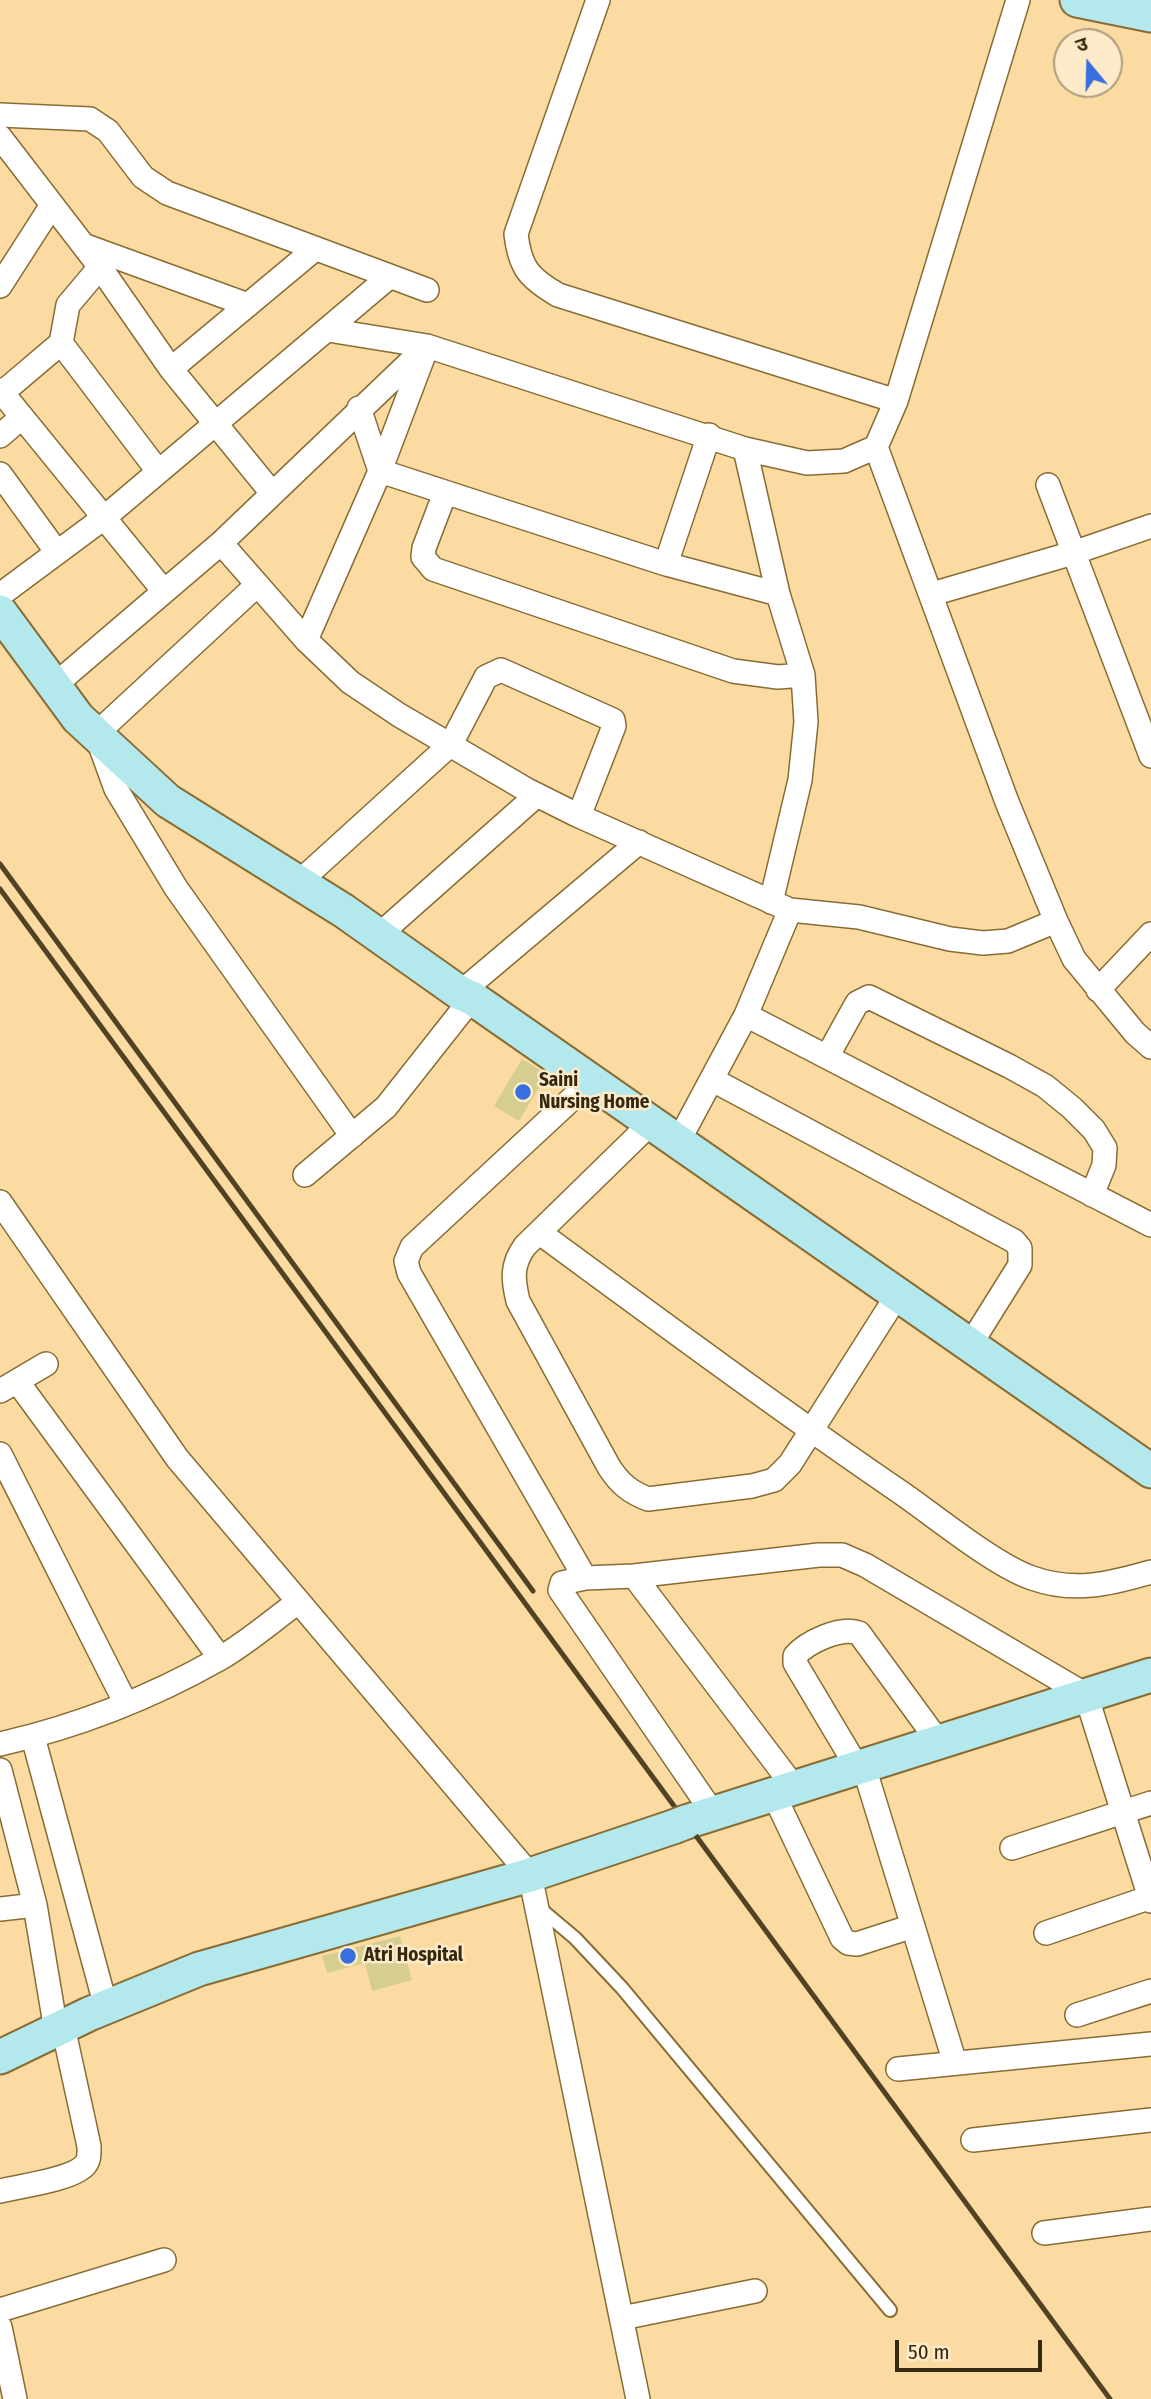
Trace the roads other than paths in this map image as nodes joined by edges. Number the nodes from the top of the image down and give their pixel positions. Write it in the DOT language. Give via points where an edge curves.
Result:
graph roads {
  1 [pos="598,0"];
  2 [pos="1018,0"];
  3 [pos="1077,0"];
  4 [pos="1151,15"];
  5 [pos="0,115"];
  6 [pos="0,137"];
  7 [pos="52,205"];
  8 [pos="83,245"];
  9 [pos="315,249"];
  10 [pos="100,267"];
  11 [pos="390,277"];
  12 [pos="0,286"];
  13 [pos="427,290"];
  14 [pos="248,305"];
  15 [pos="328,330"];
  16 [pos="61,343"];
  17 [pos="427,346"];
  18 [pos="171,369"];
  19 [pos="1,391"];
  20 [pos="896,401"];
  21 [pos="359,408"];
  22 [pos="22,417"];
  23 [pos="216,425"];
  24 [pos="709,435"];
  25 [pos="0,436"];
  26 [pos="876,447"];
  27 [pos="744,449"];
  28 [pos="158,471"];
  29 [pos="380,471"];
  30 [pos="0,474"];
  31 [pos="1048,485"];
  32 [pos="272,493"];
  33 [pos="445,493"];
  34 [pos="105,517"];
  35 [pos="1151,526"];
  36 [pos="222,543"];
  37 [pos="57,551"];
  38 [pos="1073,553"];
  39 [pos="666,564"];
  40 [pos="257,585"];
  41 [pos="163,590"];
  42 [pos="778,594"];
  43 [pos="932,594"];
  44 [pos="0,595"];
  45 [pos="0,612"];
  46 [pos="306,640"];
  47 [pos="803,675"];
  48 [pos="56,684"];
  49 [pos="96,734"];
  50 [pos="451,744"];
  51 [pos="1151,756"];
  52 [pos="537,795"];
  53 [pos="579,816"];
  54 [pos="639,842"];
  55 [pos="298,883"];
  56 [pos="780,906"];
  57 [pos="1056,921"];
  58 [pos="1151,934"];
  59 [pos="379,935"];
  60 [pos="1098,990"];
  61 [pos="466,995"];
  62 [pos="746,1015"];
  63 [pos="1151,1047"];
  64 [pos="827,1057"];
  65 [pos="713,1080"];
  66 [pos="590,1082"];
  67 [pos="664,1132"];
  68 [pos="352,1136"];
  69 [pos="305,1175"];
  70 [pos="1092,1195"];
  71 [pos="0,1202"];
  72 [pos="1151,1225"];
  73 [pos="540,1233"];
  74 [pos="898,1294"];
  75 [pos="970,1345"];
  76 [pos="46,1364"];
  77 [pos="9,1386"];
  78 [pos="810,1431"];
  79 [pos="0,1454"];
  80 [pos="1151,1471"];
  81 [pos="1151,1572"];
  82 [pos="634,1576"];
  83 [pos="585,1577"];
  84 [pos="298,1602"];
  85 [pos="220,1658"];
  86 [pos="1151,1675"];
  87 [pos="1086,1695"];
  88 [pos="126,1704"];
  89 [pos="33,1737"];
  90 [pos="938,1741"];
  91 [pos="0,1744"];
  92 [pos="860,1765"];
  93 [pos="0,1770"];
  94 [pos="784,1790"];
  95 [pos="1151,1803"];
  96 [pos="1123,1812"];
  97 [pos="713,1814"];
  98 [pos="1012,1849"];
  99 [pos="542,1882"];
  100 [pos="1151,1898"];
  101 [pos="35,1905"];
  102 [pos="0,1909"];
  103 [pos="913,1926"];
  104 [pos="1046,1933"];
  105 [pos="1151,1991"];
  106 [pos="106,2007"];
  107 [pos="1077,2015"];
  108 [pos="60,2029"];
  109 [pos="1151,2043"];
  110 [pos="0,2057"];
  111 [pos="956,2063"];
  112 [pos="898,2069"];
  113 [pos="1151,2120"];
  114 [pos="973,2140"];
  115 [pos="0,2191"];
  116 [pos="1151,2219"];
  117 [pos="1044,2233"];
  118 [pos="164,2260"];
  119 [pos="755,2291"];
  120 [pos="890,2309"];
  121 [pos="0,2310"];
  122 [pos="622,2318"];
  123 [pos="0,2327"];
  124 [pos="15,2399"];
  125 [pos="638,2399"];
  1 -- 20 [label="street" via="516,234 519,260 536,282 558,295"];
  2 -- 20 [label="street"];
  3 -- 4 [label="street"];
  5 -- 9 [label="street" via="90,119 108,131 143,177 167,193"];
  6 -- 7 [label="street"];
  7 -- 8 [label="street"];
  7 -- 12 [label="street"];
  8 -- 10 [label="street"];
  8 -- 14 [label="street"];
  9 -- 11 [label="street"];
  9 -- 14 [label="street"];
  10 -- 16 [label="street" via="68,305"];
  10 -- 18 [label="street"];
  11 -- 13 [label="street"];
  11 -- 15 [label="street"];
  14 -- 18 [label="street"];
  15 -- 17 [label="street"];
  15 -- 23 [label="street"];
  16 -- 19 [label="street"];
  16 -- 28 [label="street"];
  17 -- 21 [label="street"];
  17 -- 24 [label="street"];
  17 -- 29 [label="street"];
  18 -- 23 [label="street"];
  19 -- 22 [label="street"];
  20 -- 26 [label="street"];
  21 -- 29 [label="street"];
  21 -- 32 [label="street"];
  22 -- 25 [label="street"];
  22 -- 34 [label="street"];
  23 -- 28 [label="street"];
  23 -- 32 [label="street"];
  24 -- 27 [label="street"];
  24 -- 39 [label="street"];
  26 -- 27 [label="street" via="844,461 807,463"];
  26 -- 43 [label="street"];
  27 -- 42 [label="street"];
  28 -- 34 [label="street"];
  29 -- 33 [label="street"];
  29 -- 46 [label="street"];
  30 -- 37 [label="street"];
  31 -- 38 [label="street"];
  32 -- 36 [label="street"];
  33 -- 39 [label="street"];
  33 -- 47 [label="street" via="424,548 424,557 433,569 733,671"];
  34 -- 37 [label="street"];
  34 -- 41 [label="street"];
  35 -- 38 [label="street"];
  36 -- 40 [label="street"];
  36 -- 41 [label="street"];
  37 -- 44 [label="street"];
  38 -- 43 [label="street"];
  38 -- 51 [label="street"];
  39 -- 42 [label="street"];
  40 -- 46 [label="street"];
  40 -- 49 [label="street"];
  41 -- 48 [label="street"];
  42 -- 47 [label="street"];
  43 -- 57 [label="street" via="1007,802"];
  45 -- 48 [label="street"];
  46 -- 50 [label="street" via="350,682"];
  47 -- 56 [label="street" via="806,722"];
  48 -- 49 [label="street" via="78,718"];
  49 -- 55 [label="street" via="169,801"];
  49 -- 68 [label="street" via="116,789 176,888"];
  50 -- 52 [label="street"];
  50 -- 53 [label="street" via="493,671 502,670 609,717 614,726"];
  50 -- 55 [label="street"];
  52 -- 53 [label="street"];
  52 -- 59 [label="street"];
  53 -- 54 [label="street"];
  54 -- 56 [label="street"];
  54 -- 61 [label="street"];
  55 -- 59 [label="street"];
  56 -- 57 [label="street" via="983,943 1009,941"];
  56 -- 62 [label="street"];
  57 -- 60 [label="street" via="1074,959"];
  58 -- 60 [label="street"];
  59 -- 61 [label="street"];
  60 -- 63 [label="street"];
  61 -- 66 [label="street"];
  61 -- 68 [label="street" via="386,1107"];
  62 -- 64 [label="street"];
  62 -- 65 [label="street"];
  64 -- 70 [label="street"];
  64 -- 70 [label="street" via="857,1003 869,997 1009,1066 1045,1086 1101,1139 1106,1156"];
  65 -- 67 [label="street"];
  65 -- 75 [label="street" via="1014,1241 1020,1248 1020,1265"];
  66 -- 67 [label="street"];
  66 -- 83 [label="street" via="412,1247 406,1261"];
  67 -- 73 [label="street"];
  67 -- 74 [label="street"];
  68 -- 69 [label="street"];
  70 -- 72 [label="street"];
  71 -- 84 [label="street" via="177,1458"];
  73 -- 78 [label="street"];
  73 -- 78 [label="street" via="516,1258 513,1279 519,1301 609,1467 632,1493 648,1499 774,1480"];
  74 -- 75 [label="street"];
  74 -- 78 [label="street"];
  75 -- 80 [label="street"];
  76 -- 77 [label="street"];
  77 -- 85 [label="street"];
  78 -- 81 [label="street" via="1029,1578 1067,1588 1106,1586"];
  79 -- 88 [label="street"];
  82 -- 83 [label="street"];
  82 -- 87 [label="street" via="842,1555"];
  82 -- 94 [label="street"];
  83 -- 97 [label="street" via="562,1583 560,1590"];
  84 -- 85 [label="street"];
  84 -- 99 [label="street"];
  85 -- 88 [label="street"];
  86 -- 87 [label="street"];
  87 -- 90 [label="street"];
  87 -- 96 [label="street"];
  88 -- 89 [label="street"];
  89 -- 91 [label="street"];
  89 -- 106 [label="street"];
  90 -- 92 [label="street"];
  90 -- 92 [label="street" via="859,1633 840,1631 800,1649 795,1663"];
  92 -- 94 [label="street"];
  92 -- 103 [label="street"];
  93 -- 101 [label="street"];
  94 -- 97 [label="street"];
  94 -- 103 [label="street" via="842,1938 857,1944"];
  95 -- 96 [label="street"];
  96 -- 98 [label="street"];
  96 -- 100 [label="street"];
  97 -- 99 [label="street, bridge"];
  99 -- 106 [label="street" via="199,1969"];
  99 -- 120 [label="lane" via="575,1938 622,1987"];
  99 -- 122 [label="street"];
  100 -- 104 [label="street"];
  101 -- 102 [label="street"];
  101 -- 108 [label="street"];
  103 -- 111 [label="street"];
  105 -- 107 [label="street"];
  106 -- 108 [label="street"];
  108 -- 110 [label="street"];
  108 -- 115 [label="street" via="89,2159 71,2173"];
  109 -- 111 [label="street"];
  111 -- 112 [label="street"];
  113 -- 114 [label="street"];
  116 -- 117 [label="street"];
  118 -- 121 [label="street"];
  119 -- 122 [label="street"];
  122 -- 125 [label="street"];
  123 -- 124 [label="street"];
}
